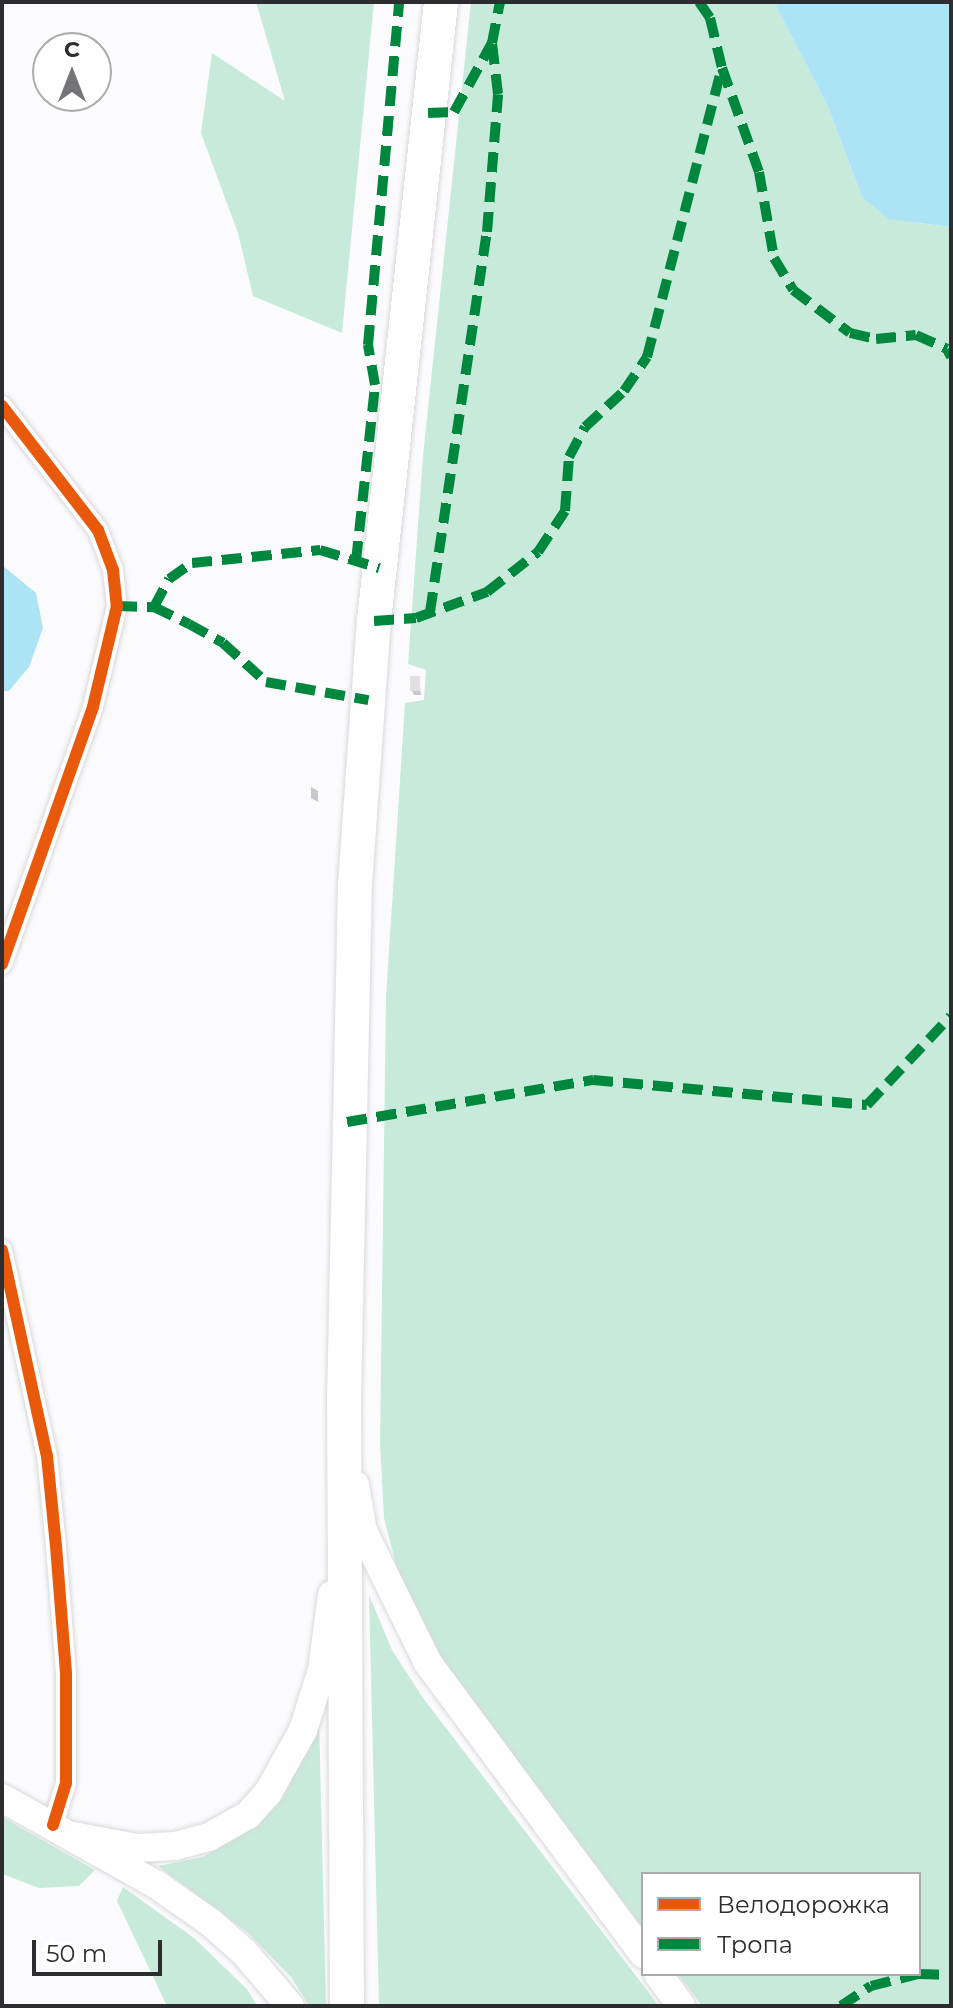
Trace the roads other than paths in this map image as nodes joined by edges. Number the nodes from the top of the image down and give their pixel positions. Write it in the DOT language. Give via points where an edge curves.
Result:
graph roads {
  1 [pos="441,2"];
  2 [pos="2,406"];
  3 [pos="2,964"];
  4 [pos="2,1250"];
  5 [pos="344,1401"];
  6 [pos="344,1559"];
  7 [pos="2,1798"];
  8 [pos="63,1830"];
  9 [pos="641,1951"];
  10 [pos="659,1976"];
  11 [pos="290,2006"];
  12 [pos="347,2006"];
  13 [pos="681,2006"];
  1 -- 5 [label="highway" via="368,700 350,993"];
  2 -- 3 [label="street" via="98,530 113,570 117,606 93,707"];
  4 -- 8 [label="street" via="47,1456 66,1674"];
  5 -- 6 [label="highway"];
  5 -- 9 [label="main road" via="363,1531 428,1663"];
  6 -- 8 [label="main road" via="334,1583 322,1670 303,1730 268,1793 248,1815 209,1837 175,1846 137,1848"];
  6 -- 12 [label="highway"];
  7 -- 8 [label="main road"];
  8 -- 11 [label="main road" via="210,1922"];
  10 -- 13 [label="main road"];
}
